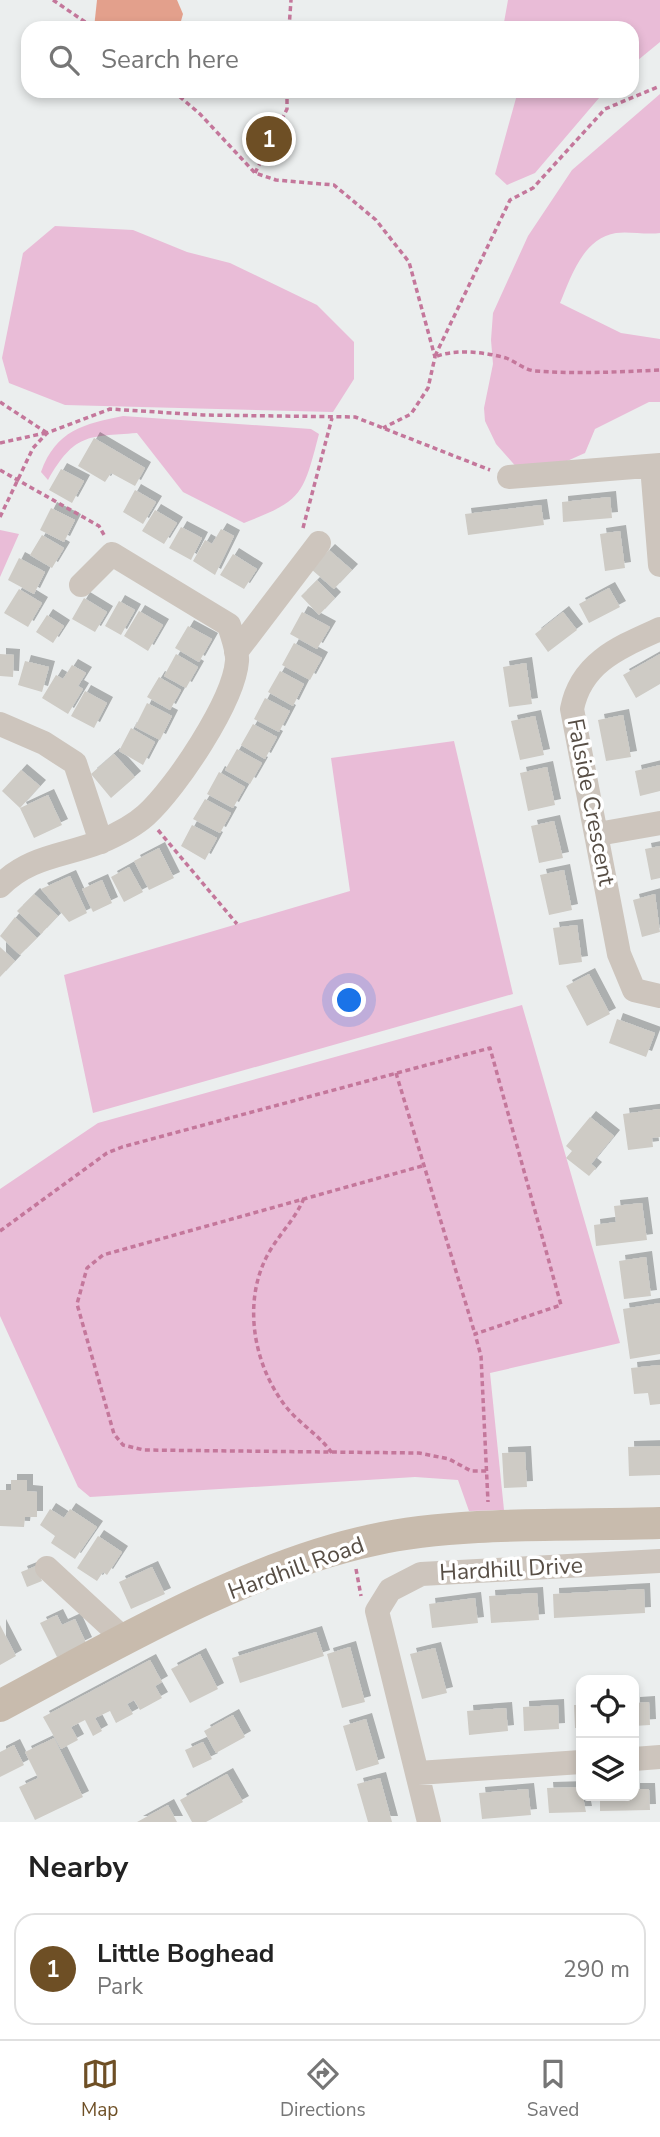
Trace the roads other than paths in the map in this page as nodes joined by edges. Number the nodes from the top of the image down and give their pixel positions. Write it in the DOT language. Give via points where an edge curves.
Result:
graph roads {
  1 [pos="656,466"];
  2 [pos="509,477"];
  3 [pos="309,540"];
  4 [pos="660,565"];
  5 [pos="81,585"];
  6 [pos="660,629"];
  7 [pos="236,652"];
  8 [pos="0,724"];
  9 [pos="660,823"];
  10 [pos="598,834"];
  11 [pos="100,842"];
  12 [pos="0,886"];
  13 [pos="660,996"];
  14 [pos="660,1523"];
  15 [pos="660,1561"];
  16 [pos="47,1568"];
  17 [pos="125,1640"];
  18 [pos="0,1706"];
  19 [pos="660,1757"];
  20 [pos="639,1759"];
  21 [pos="576,1762"];
  22 [pos="418,1773"];
  23 [pos="429,1822"];
  1 -- 2 [label="street"];
  1 -- 4 [label="street"];
  3 -- 7 [label="street"];
  5 -- 7 [label="street" via="113,554 229,625"];
  6 -- 10 [label="street, Falside Crescent" via="599,660 576,692 572,709"];
  7 -- 11 [label="street" via="231,690 183,773 146,815"];
  8 -- 11 [label="street" via="75,763"];
  9 -- 10 [label="street"];
  10 -- 13 [label="street, Falside Crescent" via="619,954 634,990"];
  11 -- 12 [label="street" via="43,857 13,873"];
  14 -- 17 [label="main road, Hardhill Road" via="489,1529 374,1539 236,1587"];
  15 -- 22 [label="street, Hardhill Drive" via="421,1574 390,1590 377,1611"];
  16 -- 17 [label="street"];
  17 -- 18 [label="main road, Hardhill Road"];
  19 -- 20 [label="street"];
  21 -- 22 [label="street"];
  22 -- 23 [label="street"];
}
